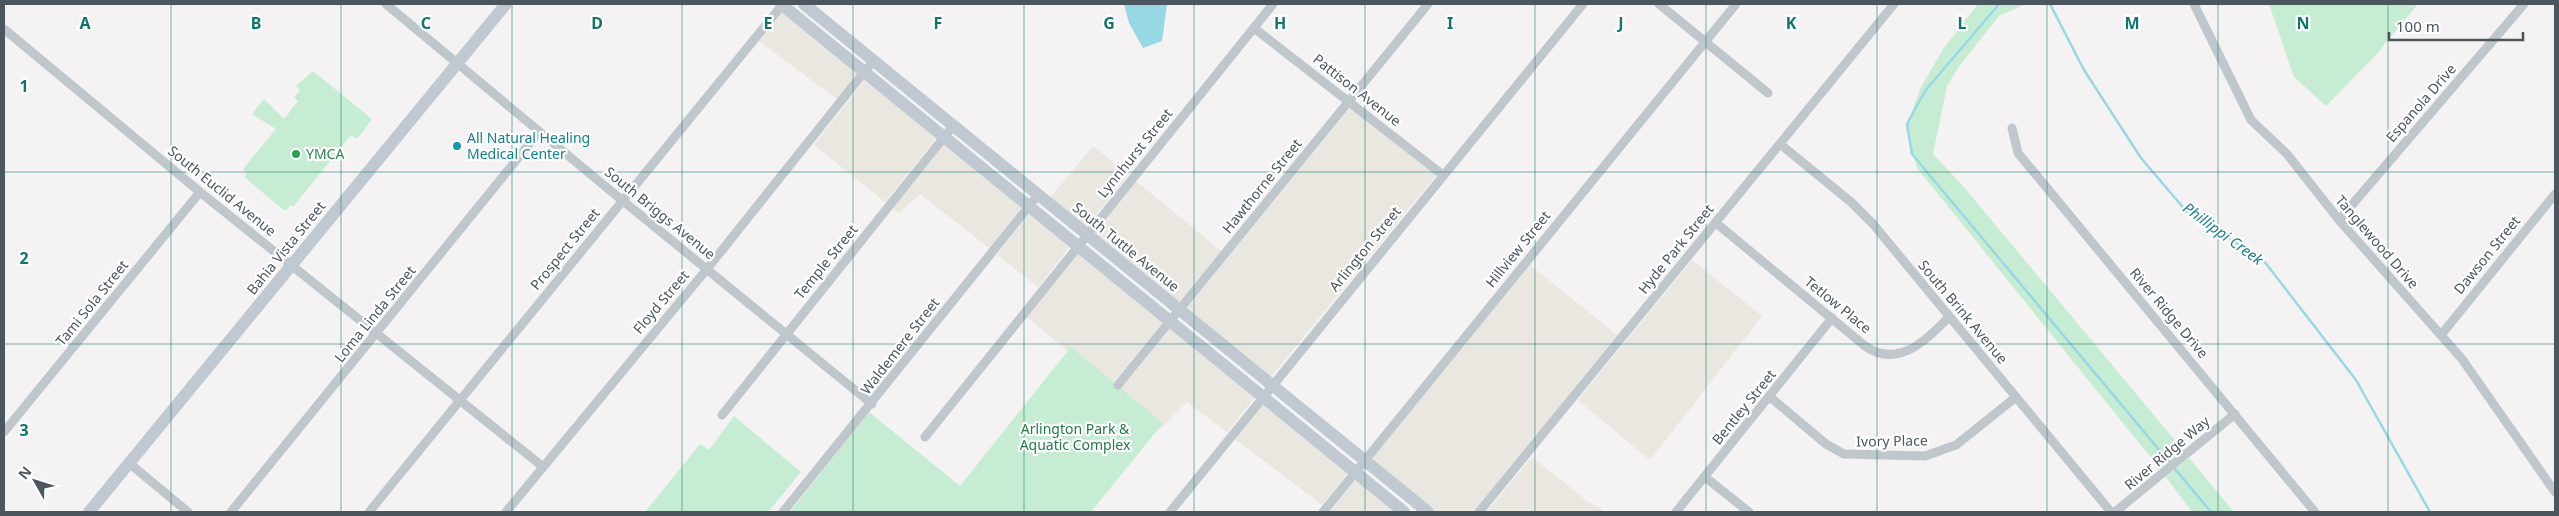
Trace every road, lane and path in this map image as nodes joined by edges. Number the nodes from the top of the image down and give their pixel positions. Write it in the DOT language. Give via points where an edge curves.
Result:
graph roads {
  1 [pos="386,4"];
  2 [pos="506,4"];
  3 [pos="782,4"];
  4 [pos="804,4"];
  5 [pos="1274,4"];
  6 [pos="1428,4"];
  7 [pos="1583,4"];
  8 [pos="1659,4"];
  9 [pos="1736,4"];
  10 [pos="1894,4"];
  11 [pos="2194,4"];
  12 [pos="2524,4"];
  13 [pos="1254,28"];
  14 [pos="4,29"];
  15 [pos="1705,41"];
  16 [pos="873,61"];
  17 [pos="457,62"];
  18 [pos="865,72"];
  19 [pos="1768,93"];
  20 [pos="1348,102"];
  21 [pos="953,126"];
  22 [pos="2012,128"];
  23 [pos="539,132"];
  24 [pos="944,137"];
  25 [pos="1780,144"];
  26 [pos="1443,175"];
  27 [pos="200,192"];
  28 [pos="2555,194"];
  29 [pos="1038,195"];
  30 [pos="623,200"];
  31 [pos="1029,207"];
  32 [pos="2339,220"];
  33 [pos="1716,223"];
  34 [pos="1087,233"];
  35 [pos="1078,245"];
  36 [pos="291,265"];
  37 [pos="707,269"];
  38 [pos="1179,310"];
  39 [pos="1950,316"];
  40 [pos="1832,318"];
  41 [pos="1170,322"];
  42 [pos="378,333"];
  43 [pos="787,333"];
  44 [pos="2441,335"];
  45 [pos="1118,385"];
  46 [pos="1271,385"];
  47 [pos="1262,397"];
  48 [pos="1770,397"];
  49 [pos="2016,397"];
  50 [pos="460,399"];
  51 [pos="872,404"];
  52 [pos="2235,414"];
  53 [pos="722,415"];
  54 [pos="4,432"];
  55 [pos="925,437"];
  56 [pos="1364,461"];
  57 [pos="129,463"];
  58 [pos="542,466"];
  59 [pos="1355,472"];
  60 [pos="1705,477"];
  61 [pos="2554,489"];
  62 [pos="89,512"];
  63 [pos="188,512"];
  64 [pos="231,512"];
  65 [pos="369,512"];
  66 [pos="506,512"];
  67 [pos="783,512"];
  68 [pos="1170,512"];
  69 [pos="1323,512"];
  70 [pos="1404,512"];
  71 [pos="1428,512"];
  72 [pos="1479,512"];
  73 [pos="1676,512"];
  74 [pos="1749,512"];
  75 [pos="2113,512"];
  76 [pos="2315,512"];
  1 -- 17 [label="street, South Briggs Avenue"];
  2 -- 17 [label="main road, Bahia Vista Street"];
  3 -- 18 [label="main road, South Tuttle Avenue"];
  3 -- 30 [label="street, Prospect Street"];
  4 -- 16 [label="main road, South Tuttle Avenue"];
  5 -- 13 [label="street, Lynnhurst Street"];
  6 -- 20 [label="street, Hawthorne Street"];
  7 -- 26 [label="street, Arlington Street"];
  8 -- 15 [label="street"];
  9 -- 15 [label="street, Hillview Street"];
  10 -- 25 [label="street, Hyde Park Street"];
  11 -- 32 [label="street, Tanglewood Drive" via="2251,120 2286,154"];
  12 -- 32 [label="street, Espanola Drive"];
  13 -- 20 [label="street, Pattison Avenue"];
  13 -- 34 [label="street, Lynnhurst Street"];
  14 -- 27 [label="street, South Euclid Avenue"];
  15 -- 19 [label="street"];
  15 -- 56 [label="street, Hillview Street"];
  16 -- 18 [label="street, Floyd Street"];
  16 -- 21 [label="main road, South Tuttle Avenue"];
  17 -- 23 [label="street, South Briggs Avenue"];
  17 -- 36 [label="main road, Bahia Vista Street"];
  18 -- 24 [label="main road, South Tuttle Avenue"];
  18 -- 37 [label="street, Floyd Street"];
  20 -- 26 [label="street, Pattison Avenue"];
  20 -- 38 [label="street, Hawthorne Street"];
  21 -- 24 [label="street, Temple Street"];
  21 -- 29 [label="main road, South Tuttle Avenue"];
  22 -- 52 [label="street, River Ridge Drive" via="2018,153"];
  23 -- 30 [label="street, South Briggs Avenue"];
  23 -- 42 [label="street, Loma Linda Street"];
  24 -- 31 [label="main road, South Tuttle Avenue"];
  24 -- 43 [label="street, Temple Street"];
  25 -- 33 [label="street, Hyde Park Street"];
  25 -- 39 [label="street, South Brink Avenue" via="1863,214"];
  26 -- 46 [label="street, Arlington Street"];
  27 -- 36 [label="street, South Euclid Avenue"];
  27 -- 54 [label="street, Tami Sola Street"];
  28 -- 44 [label="street, Dawson Street"];
  29 -- 31 [label="street, Waldemere Street"];
  29 -- 34 [label="main road, South Tuttle Avenue"];
  30 -- 37 [label="street, South Briggs Avenue"];
  30 -- 50 [label="street, Prospect Street"];
  31 -- 35 [label="main road, South Tuttle Avenue"];
  31 -- 51 [label="street, Waldemere Street"];
  32 -- 44 [label="street, Tanglewood Drive"];
  33 -- 40 [label="street, Tetlow Place"];
  33 -- 72 [label="street, Hyde Park Street"];
  34 -- 35 [label="street, Lynnhurst Street"];
  34 -- 38 [label="main road, South Tuttle Avenue"];
  35 -- 41 [label="main road, South Tuttle Avenue"];
  35 -- 55 [label="street, Lynnhurst Street"];
  36 -- 42 [label="street, South Euclid Avenue"];
  36 -- 57 [label="main road, Bahia Vista Street"];
  37 -- 43 [label="street, South Briggs Avenue"];
  37 -- 58 [label="street, Floyd Street"];
  38 -- 41 [label="street, Hawthorne Street"];
  38 -- 46 [label="main road, South Tuttle Avenue"];
  39 -- 40 [label="street, Tetlow Place" via="1914,348 1897,354 1870,349"];
  39 -- 49 [label="street, South Brink Avenue"];
  40 -- 48 [label="street, Bentley Street"];
  41 -- 45 [label="street, Hawthorne Street"];
  41 -- 47 [label="main road, South Tuttle Avenue"];
  42 -- 50 [label="street, South Euclid Avenue"];
  42 -- 64 [label="street, Loma Linda Street"];
  43 -- 51 [label="street, South Briggs Avenue"];
  43 -- 53 [label="street, Temple Street"];
  44 -- 61 [label="street, Tanglewood Drive"];
  46 -- 47 [label="street, Arlington Street"];
  46 -- 56 [label="main road, South Tuttle Avenue"];
  47 -- 59 [label="main road, South Tuttle Avenue"];
  47 -- 68 [label="street, Arlington Street"];
  48 -- 49 [label="street, Ivory Place" via="1826,444 1839,452 1858,456 1925,456 1956,445"];
  48 -- 60 [label="street, Bentley Street"];
  49 -- 75 [label="street, South Brink Avenue"];
  50 -- 58 [label="street, South Euclid Avenue"];
  50 -- 65 [label="street, Prospect Street"];
  51 -- 67 [label="street, Waldemere Street"];
  52 -- 75 [label="street, River Ridge Way"];
  52 -- 76 [label="street, River Ridge Drive"];
  56 -- 59 [label="street, Hillview Street"];
  56 -- 71 [label="main road, South Tuttle Avenue"];
  57 -- 62 [label="main road, Bahia Vista Street"];
  57 -- 63 [label="street"];
  58 -- 66 [label="street, Floyd Street"];
  59 -- 69 [label="street, Hillview Street"];
  59 -- 70 [label="main road, South Tuttle Avenue"];
  60 -- 73 [label="street, Bentley Street"];
  60 -- 74 [label="street"];
}
